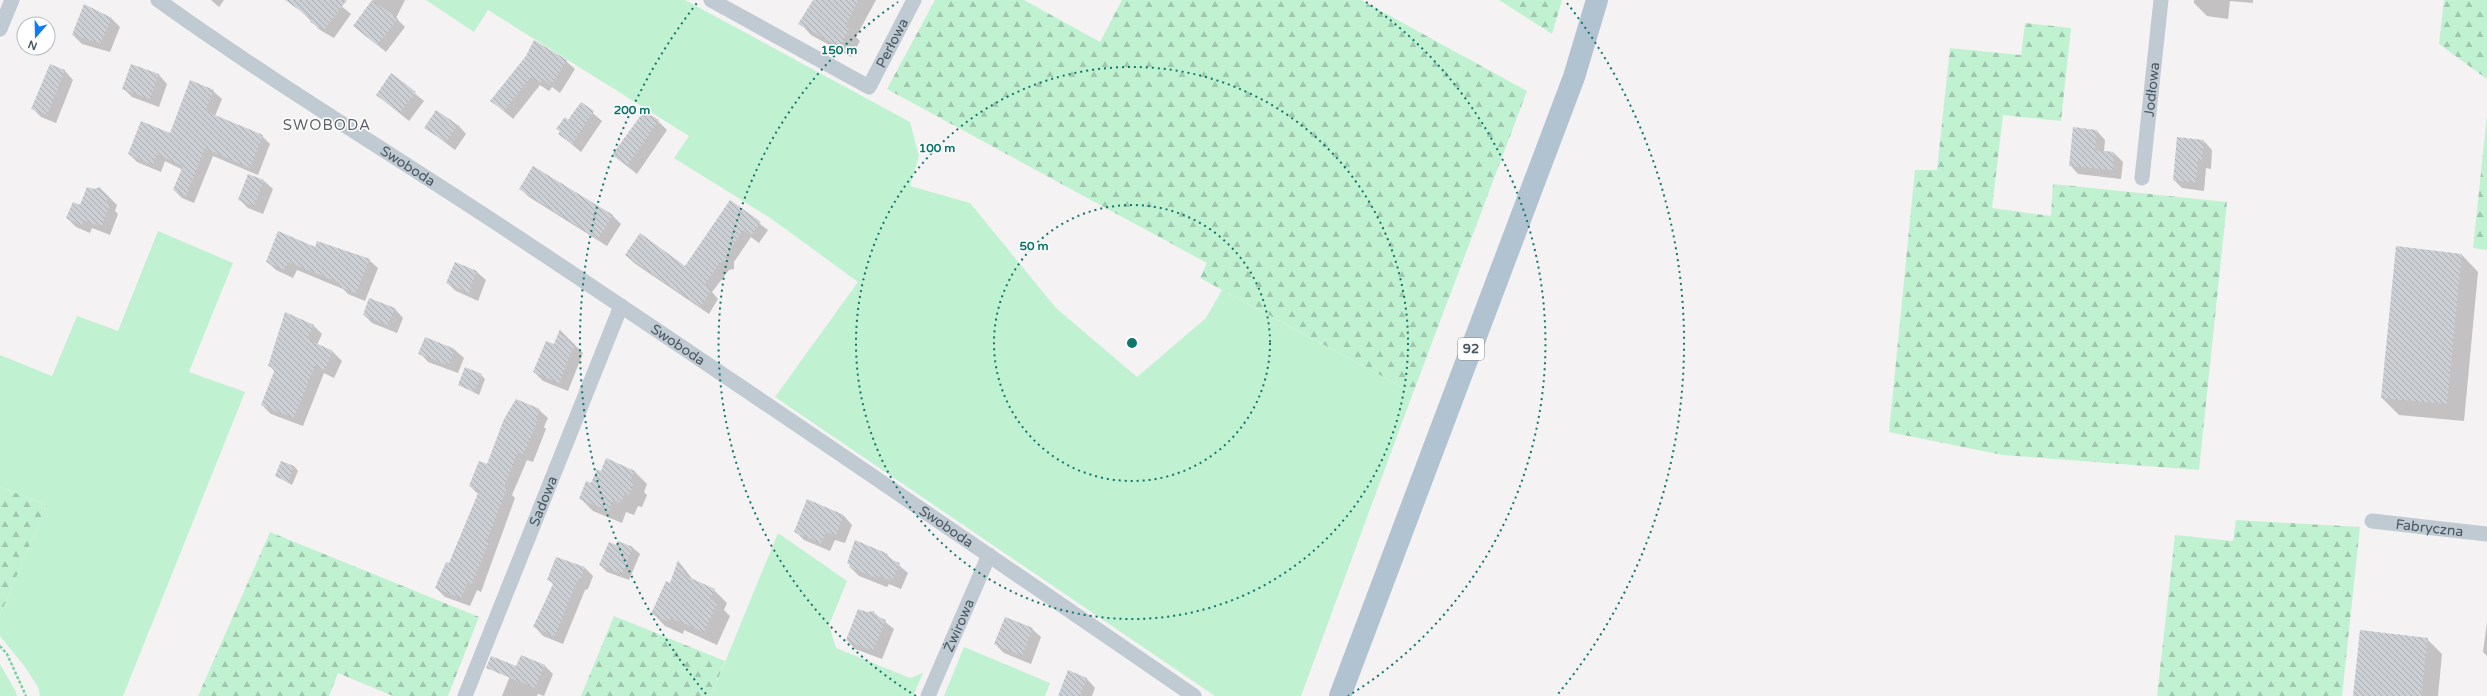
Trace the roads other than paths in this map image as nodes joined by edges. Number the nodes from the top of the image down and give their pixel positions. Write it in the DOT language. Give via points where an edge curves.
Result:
graph roads {
  1 [pos="12,0"];
  2 [pos="158,0"];
  3 [pos="711,0"];
  4 [pos="914,0"];
  5 [pos="1597,0"];
  6 [pos="2161,0"];
  7 [pos="0,29"];
  8 [pos="2142,178"];
  9 [pos="621,306"];
  10 [pos="2372,521"];
  11 [pos="2487,534"];
  12 [pos="989,555"];
  13 [pos="465,696"];
  14 [pos="928,696"];
  15 [pos="1194,696"];
  16 [pos="1340,696"];
  1 -- 7 [label="street"];
  2 -- 9 [label="street, Swoboda" via="210,38 437,183"];
  3 -- 4 [label="street, Perłowa" via="869,87"];
  5 -- 16 [label="main road, 92" via="1574,77"];
  6 -- 8 [label="street, Jodłowa"];
  9 -- 12 [label="street, Swoboda"];
  9 -- 13 [label="street, Sadowa"];
  10 -- 11 [label="street, Fabryczna"];
  12 -- 14 [label="street, Żwirowa"];
  12 -- 15 [label="street, Swoboda"];
}
